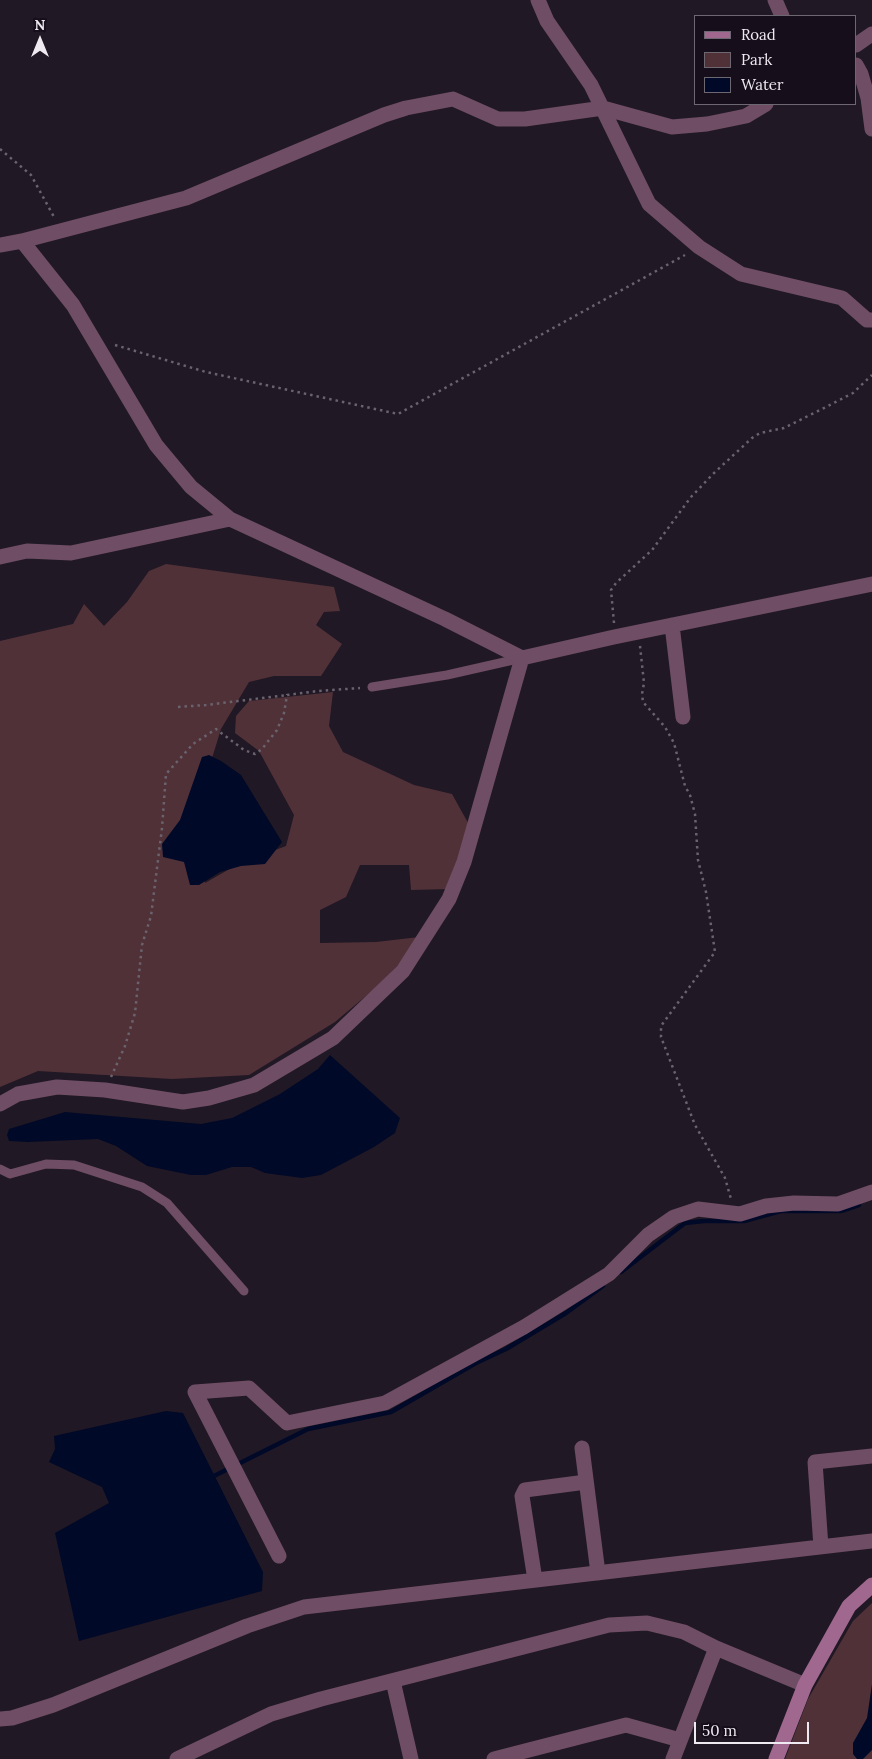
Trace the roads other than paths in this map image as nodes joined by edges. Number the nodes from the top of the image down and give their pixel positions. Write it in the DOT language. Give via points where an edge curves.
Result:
graph roads {
  1 [pos="538,0"];
  2 [pos="775,0"];
  3 [pos="782,15"];
  4 [pos="872,34"];
  5 [pos="857,44"];
  6 [pos="857,67"];
  7 [pos="764,105"];
  8 [pos="603,108"];
  9 [pos="872,128"];
  10 [pos="22,241"];
  11 [pos="0,245"];
  12 [pos="872,320"];
  13 [pos="230,519"];
  14 [pos="0,557"];
  15 [pos="872,584"];
  16 [pos="672,625"];
  17 [pos="522,658"];
  18 [pos="372,687"];
  19 [pos="683,718"];
  20 [pos="0,1104"];
  21 [pos="0,1169"];
  22 [pos="872,1192"];
  23 [pos="244,1291"];
  24 [pos="582,1448"];
  25 [pos="872,1456"];
  26 [pos="586,1482"];
  27 [pos="872,1541"];
  28 [pos="821,1547"];
  29 [pos="279,1556"];
  30 [pos="598,1573"];
  31 [pos="535,1580"];
  32 [pos="872,1585"];
  33 [pos="716,1648"];
  34 [pos="393,1681"];
  35 [pos="805,1685"];
  36 [pos="0,1720"];
  37 [pos="680,1740"];
  38 [pos="177,1759"];
  39 [pos="411,1759"];
  40 [pos="494,1759"];
  41 [pos="673,1759"];
  42 [pos="776,1759"];
  1 -- 8 [label="street" via="547,21"];
  2 -- 3 [label="street"];
  4 -- 5 [label="street"];
  6 -- 9 [label="street" via="868,98"];
  7 -- 8 [label="street" via="746,116 672,127"];
  8 -- 10 [label="street" via="525,119 498,119 453,99 406,108 186,198"];
  8 -- 12 [label="street" via="649,204 699,247 741,274 842,298 867,320"];
  10 -- 11 [label="street"];
  10 -- 13 [label="street" via="73,305 156,445 192,487"];
  13 -- 14 [label="street" via="71,553 28,551"];
  13 -- 17 [label="street"];
  15 -- 16 [label="street"];
  16 -- 17 [label="street"];
  16 -- 19 [label="street"];
  17 -- 18 [label="lane"];
  17 -- 20 [label="street" via="464,862 449,899 403,971 332,1038 254,1085 209,1098 183,1102 105,1090 57,1087 18,1094"];
  21 -- 23 [label="lane" via="10,1174 46,1164 74,1165 142,1187 167,1203"];
  22 -- 29 [label="street" via="838,1204 794,1203 766,1206 740,1214 698,1209 674,1217 648,1235 609,1274 524,1327 385,1403 287,1423 249,1388 195,1392"];
  24 -- 26 [label="street"];
  25 -- 28 [label="street" via="815,1462"];
  26 -- 30 [label="street"];
  26 -- 31 [label="street" via="525,1490 522,1496"];
  27 -- 28 [label="street"];
  28 -- 30 [label="street"];
  30 -- 31 [label="street"];
  31 -- 36 [label="street" via="304,1607 247,1626 53,1705"];
  32 -- 35 [label="street" via="849,1606"];
  33 -- 34 [label="street" via="684,1632 647,1623 609,1625"];
  33 -- 35 [label="street"];
  33 -- 37 [label="street"];
  34 -- 38 [label="street" via="271,1714"];
  34 -- 39 [label="street"];
  35 -- 42 [label="street"];
  37 -- 40 [label="street" via="626,1725"];
  37 -- 41 [label="street"];
}
